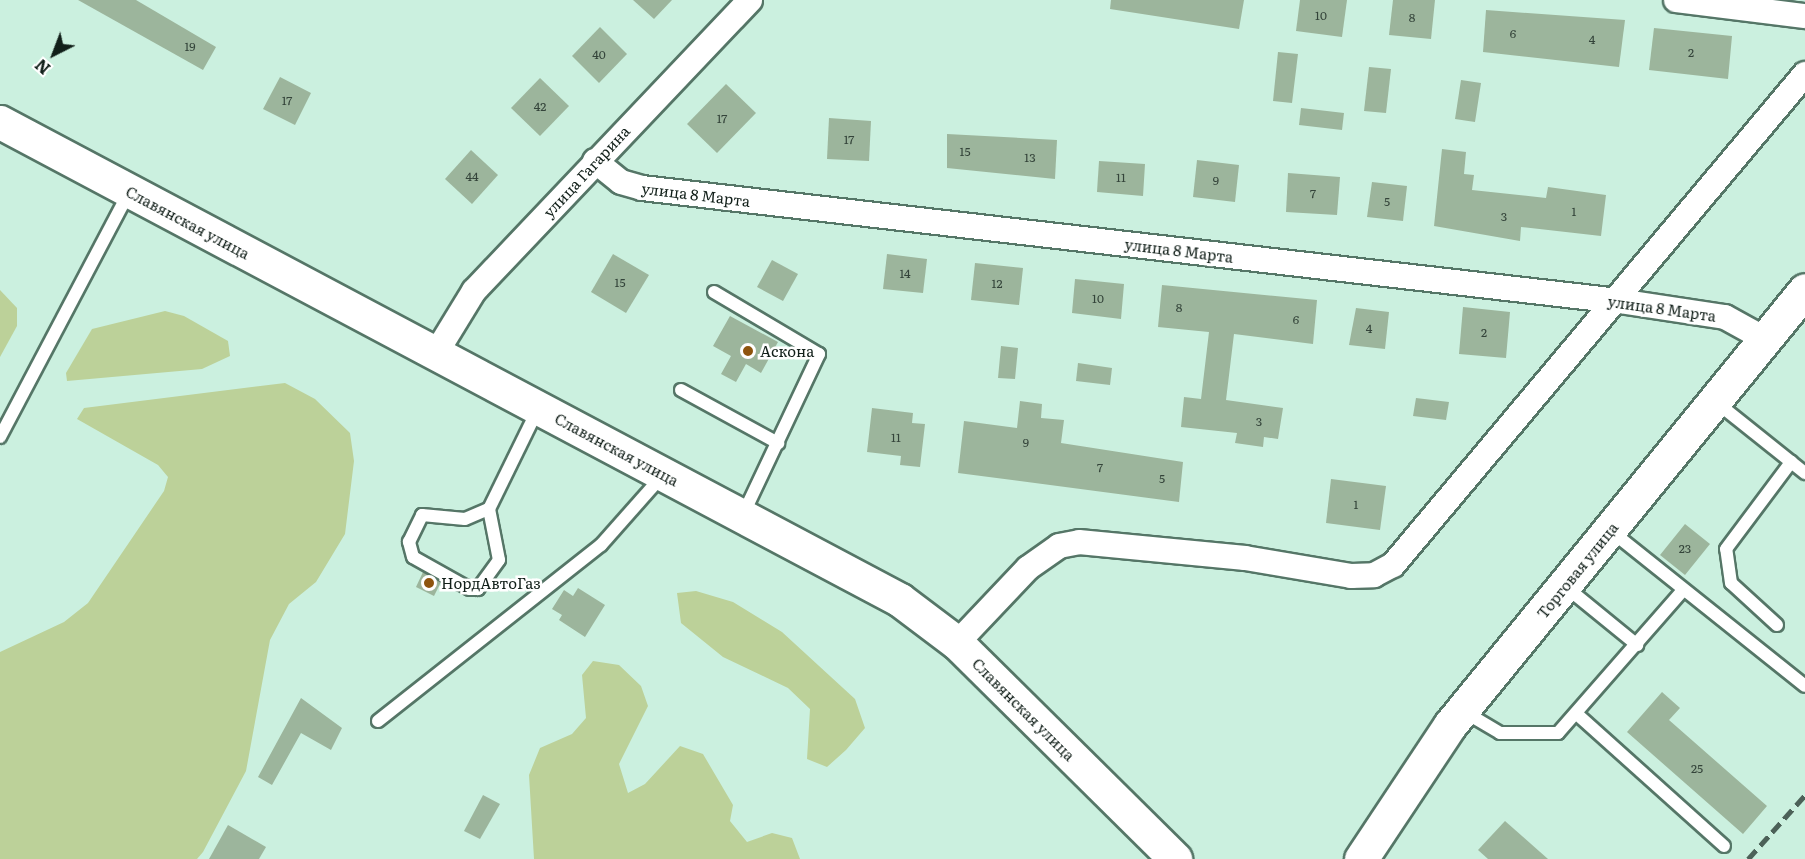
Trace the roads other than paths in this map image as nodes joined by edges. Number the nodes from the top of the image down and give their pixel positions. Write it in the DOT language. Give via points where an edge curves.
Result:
graph roads {
  1 [pos="750,0"];
  2 [pos="1676,0"];
  3 [pos="1805,16"];
  4 [pos="1805,74"];
  5 [pos="0,122"];
  6 [pos="595,161"];
  7 [pos="129,191"];
  8 [pos="1805,290"];
  9 [pos="714,291"];
  10 [pos="1619,301"];
  11 [pos="1765,339"];
  12 [pos="436,353"];
  13 [pos="681,390"];
  14 [pos="1715,401"];
  15 [pos="539,408"];
  16 [pos="0,437"];
  17 [pos="777,443"];
  18 [pos="1791,462"];
  19 [pos="1805,473"];
  20 [pos="664,474"];
  21 [pos="489,509"];
  22 [pos="743,515"];
  23 [pos="1610,530"];
  24 [pos="1564,585"];
  25 [pos="1683,590"];
  26 [pos="1777,625"];
  27 [pos="957,644"];
  28 [pos="1637,645"];
  29 [pos="1805,687"];
  30 [pos="1462,711"];
  31 [pos="1578,715"];
  32 [pos="378,720"];
  33 [pos="1724,846"];
  34 [pos="1175,859"];
  35 [pos="1360,859"];
  1 -- 6 [label="street, улица Гагарина"];
  2 -- 3 [label="street"];
  4 -- 10 [label="street"];
  5 -- 7 [label="street, Славянская улица"];
  6 -- 10 [label="street, улица 8 Марта" via="621,182 642,188"];
  6 -- 12 [label="street, улица Гагарина" via="474,291"];
  7 -- 12 [label="street, Славянская улица"];
  7 -- 16 [label="lane"];
  8 -- 11 [label="street, Торговая улица"];
  9 -- 17 [label="lane" via="817,349 817,361"];
  10 -- 11 [label="street, улица 8 Марта" via="1725,317"];
  10 -- 27 [label="street" via="1393,565 1374,575 1351,576 1245,558 1079,542 1059,546 1028,568"];
  11 -- 14 [label="street, Торговая улица"];
  12 -- 15 [label="street, Славянская улица"];
  13 -- 17 [label="lane"];
  14 -- 18 [label="lane"];
  14 -- 23 [label="street, Торговая улица"];
  15 -- 20 [label="street, Славянская улица"];
  15 -- 21 [label="lane"];
  17 -- 22 [label="lane"];
  18 -- 19 [label="lane"];
  18 -- 26 [label="lane" via="1726,549 1731,583"];
  20 -- 22 [label="street, Славянская улица"];
  20 -- 32 [label="lane" via="601,545"];
  21 -- 21 [label="lane" via="465,519 422,514 409,542 413,557 470,589 478,589 499,560"];
  22 -- 27 [label="street, Славянская улица" via="872,583"];
  23 -- 24 [label="street, Торговая улица"];
  23 -- 25 [label="lane"];
  24 -- 28 [label="lane"];
  24 -- 30 [label="street, Торговая улица"];
  25 -- 28 [label="lane"];
  25 -- 29 [label="lane"];
  27 -- 34 [label="street, Славянская улица"];
  28 -- 31 [label="lane"];
  30 -- 31 [label="lane" via="1494,731 1548,735 1567,728"];
  30 -- 35 [label="street, Торговая улица"];
  31 -- 33 [label="lane"];
}
